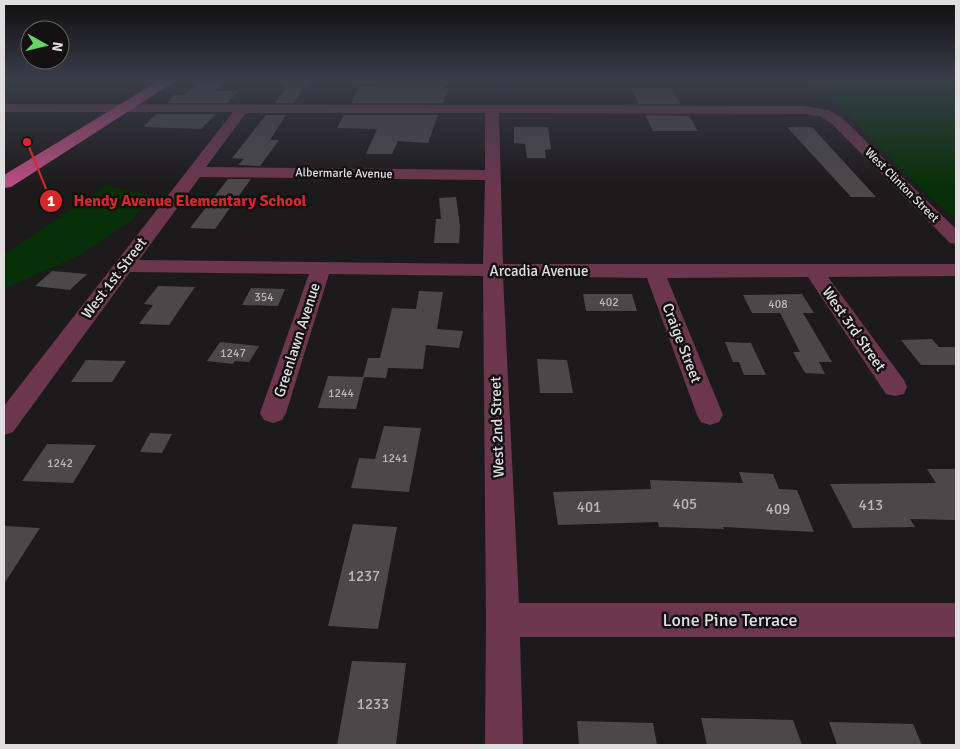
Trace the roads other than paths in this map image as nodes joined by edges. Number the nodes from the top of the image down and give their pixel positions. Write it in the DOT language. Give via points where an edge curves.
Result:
graph roads {
  1 [pos="112,115"];
  2 [pos="238,115"];
  3 [pos="492,115"];
  4 [pos="827,115"];
  5 [pos="196,172"];
  6 [pos="492,175"];
  7 [pos="4,183"];
  8 [pos="956,239"];
  9 [pos="122,266"];
  10 [pos="320,268"];
  11 [pos="813,270"];
  12 [pos="956,270"];
  13 [pos="493,271"];
  14 [pos="655,272"];
  15 [pos="895,387"];
  16 [pos="272,413"];
  17 [pos="710,415"];
  18 [pos="4,425"];
  19 [pos="503,620"];
  20 [pos="956,620"];
  21 [pos="504,745"];
  1 -- 7 [label="main road"];
  2 -- 5 [label="street, West 1st Street"];
  3 -- 6 [label="street, West 2nd Street"];
  4 -- 8 [label="street, West Clinton Street" via="836,120"];
  5 -- 6 [label="street, Albermarle Avenue"];
  5 -- 9 [label="street, West 1st Street"];
  6 -- 13 [label="street, West 2nd Street"];
  9 -- 10 [label="street, Arcadia Avenue"];
  9 -- 18 [label="street, West 1st Street"];
  10 -- 13 [label="street, Arcadia Avenue"];
  10 -- 16 [label="street, Greenlawn Avenue"];
  11 -- 12 [label="street, Arcadia Avenue"];
  11 -- 14 [label="street, Arcadia Avenue"];
  11 -- 15 [label="street, West 3rd Street"];
  13 -- 14 [label="street, Arcadia Avenue"];
  13 -- 19 [label="street, West 2nd Street"];
  14 -- 17 [label="street, Craige Street"];
  19 -- 20 [label="street, Lone Pine Terrace"];
  19 -- 21 [label="street, West 2nd Street"];
}
